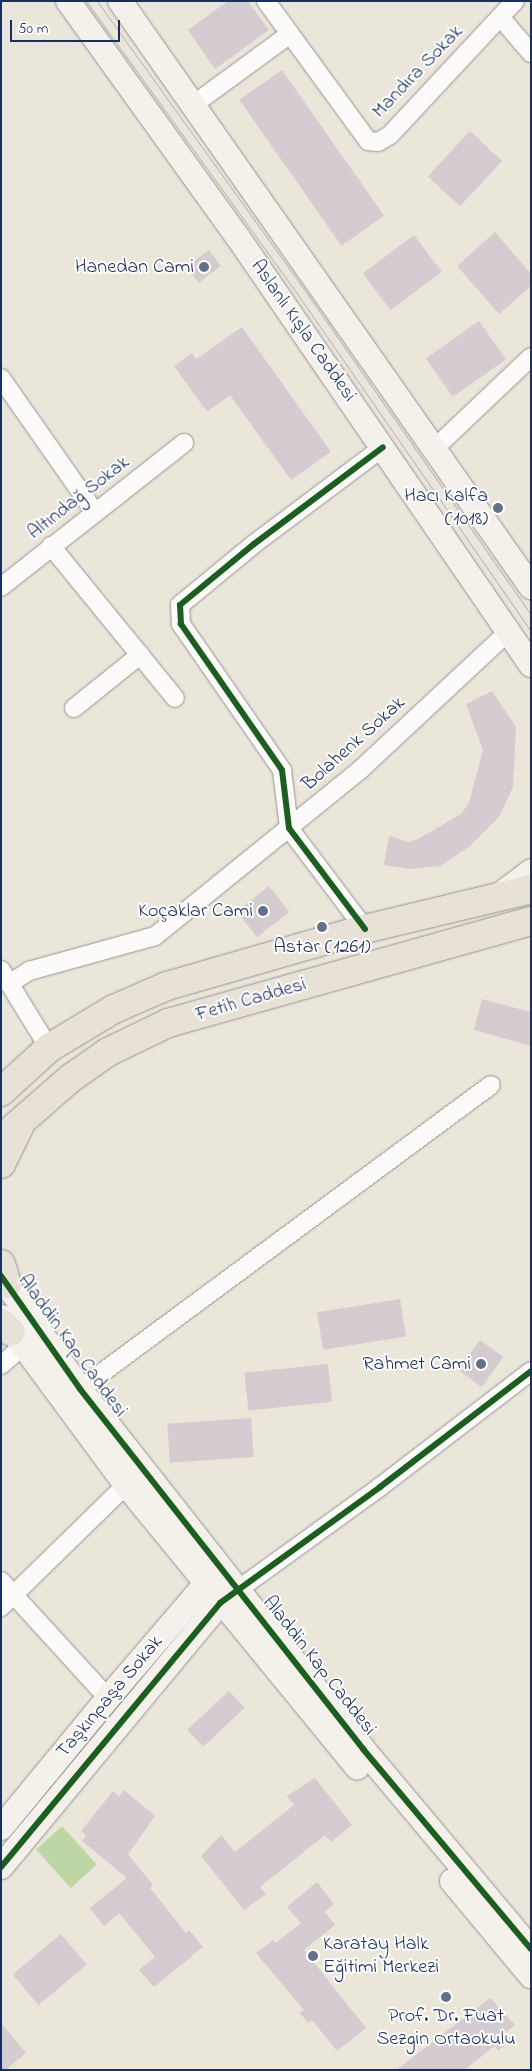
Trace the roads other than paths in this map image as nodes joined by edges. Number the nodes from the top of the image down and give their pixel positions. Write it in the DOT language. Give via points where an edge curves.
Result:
graph roads {
  1 [pos="68,1"];
  2 [pos="120,1"];
  3 [pos="266,1"];
  4 [pos="515,1"];
  5 [pos="500,17"];
  6 [pos="290,34"];
  7 [pos="531,53"];
  8 [pos="193,105"];
  9 [pos="531,357"];
  10 [pos="1,378"];
  11 [pos="184,443"];
  12 [pos="383,447"];
  13 [pos="435,448"];
  14 [pos="94,511"];
  15 [pos="51,546"];
  16 [pos="1,587"];
  17 [pos="531,587"];
  18 [pos="509,631"];
  19 [pos="140,656"];
  20 [pos="531,665"];
  21 [pos="175,698"];
  22 [pos="74,708"];
  23 [pos="290,828"];
  24 [pos="531,871"];
  25 [pos="531,889"];
  26 [pos="501,894"];
  27 [pos="531,921"];
  28 [pos="365,929"];
  29 [pos="5,977"];
  30 [pos="40,1057"];
  31 [pos="1,1079"];
  32 [pos="491,1086"];
  33 [pos="1,1092"];
  34 [pos="23,1118"];
  35 [pos="1,1139"];
  36 [pos="1,1164"];
  37 [pos="3,1274"];
  38 [pos="9,1329"];
  39 [pos="1,1365"];
  40 [pos="531,1371"];
  41 [pos="80,1389"];
  42 [pos="126,1485"];
  43 [pos="224,1570"];
  44 [pos="1,1580"];
  45 [pos="205,1585"];
  46 [pos="229,1596"];
  47 [pos="8,1602"];
  48 [pos="108,1698"];
  49 [pos="1,1828"];
  50 [pos="1,1867"];
  51 [pos="531,1949"];
  52 [pos="531,1976"];
  1 -- 12 [label="street, Aslanlı Kışla Caddesi"];
  2 -- 8 [label="street, Aslanlı Kışla Caddesi"];
  3 -- 6 [label="street"];
  4 -- 5 [label="street, Mandıra Sokak"];
  5 -- 6 [label="street, Mandıra Sokak" via="390,135 378,142 368,141"];
  5 -- 7 [label="street"];
  6 -- 8 [label="street"];
  8 -- 13 [label="street, Aslanlı Kışla Caddesi"];
  9 -- 13 [label="street"];
  10 -- 14 [label="street"];
  11 -- 14 [label="street, Altındağ Sokak"];
  12 -- 18 [label="street, Aslanlı Kışla Caddesi"];
  12 -- 23 [label="street" via="254,544 180,605 181,624 282,770"];
  13 -- 17 [label="street, Aslanlı Kışla Caddesi"];
  14 -- 15 [label="street, Altındağ Sokak"];
  15 -- 16 [label="street, Altındağ Sokak"];
  15 -- 19 [label="street"];
  18 -- 20 [label="street, Aslanlı Kışla Caddesi"];
  18 -- 23 [label="street, Bolahenk Sokak" via="360,770"];
  19 -- 21 [label="street"];
  19 -- 22 [label="street"];
  23 -- 28 [label="street"];
  23 -- 29 [label="street, Bolahenk Sokak" via="155,936"];
  24 -- 26 [label="street"];
  25 -- 26 [label="main road, Fetih Caddesi"];
  26 -- 28 [label="main road, Fetih Caddesi"];
  27 -- 34 [label="main road, Fetih Caddesi" via="168,1023 108,1052"];
  28 -- 30 [label="main road, Fetih Caddesi" via="167,986 114,1009"];
  29 -- 30 [label="street"];
  30 -- 31 [label="main road"];
  30 -- 33 [label="main road, Fetih Caddesi"];
  32 -- 41 [label="street"];
  34 -- 35 [label="main road, Fetih Caddesi"];
  34 -- 36 [label="main road"];
  37 -- 41 [label="street, Aladdin Kap Caddesi"];
  38 -- 39 [label="street"];
  38 -- 42 [label="street, Aladdin Kap Caddesi"];
  40 -- 46 [label="street" via="380,1487"];
  41 -- 43 [label="street, Aladdin Kap Caddesi"];
  42 -- 45 [label="street, Aladdin Kap Caddesi"];
  42 -- 47 [label="street"];
  43 -- 45 [label="street, Taşkınpaşa Sokak"];
  43 -- 46 [label="street, Aladdin Kap Caddesi"];
  44 -- 47 [label="street"];
  45 -- 46 [label="street, Aladdin Kap Caddesi"];
  45 -- 48 [label="street, Taşkınpaşa Sokak"];
  46 -- 50 [label="street"];
  46 -- 51 [label="street, Aladdin Kap Caddesi"];
  46 -- 52 [label="street, Aladdin Kap Caddesi"];
  47 -- 48 [label="street"];
  48 -- 49 [label="street, Taşkınpaşa Sokak"];
}
